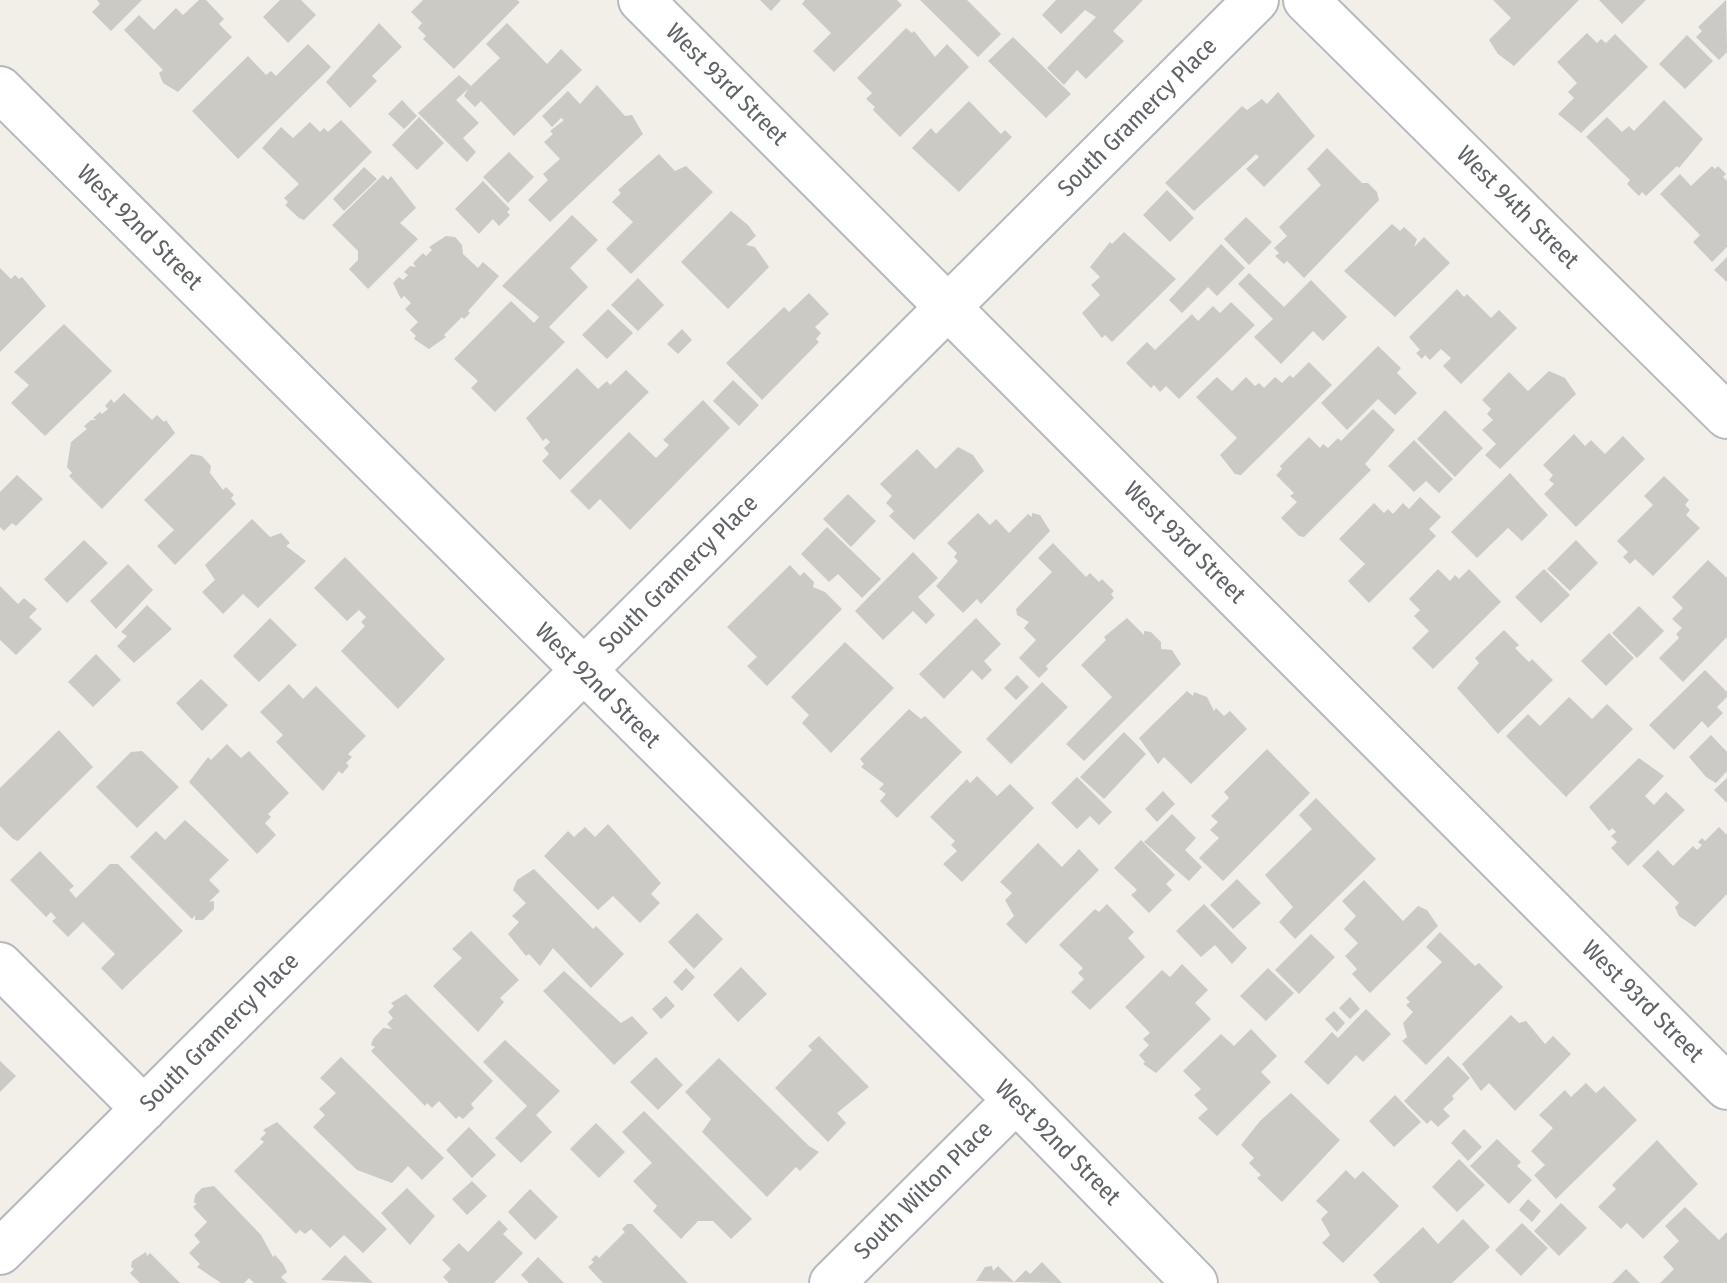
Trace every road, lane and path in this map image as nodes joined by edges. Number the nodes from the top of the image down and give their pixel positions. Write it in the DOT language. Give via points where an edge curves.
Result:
graph roads {
  1 [pos="641,0"];
  2 [pos="1256,0"];
  3 [pos="1306,0"];
  4 [pos="0,89"];
  5 [pos="948,307"];
  6 [pos="1727,416"];
  7 [pos="582,672"];
  8 [pos="0,965"];
  9 [pos="1727,1087"];
  10 [pos="1016,1100"];
  11 [pos="144,1109"];
  12 [pos="0,1252"];
  13 [pos="832,1283"];
  14 [pos="1195,1283"];
  1 -- 5 [label="street, West 93rd Street"];
  2 -- 5 [label="street, South Gramercy Place"];
  3 -- 6 [label="street, West 94th Street"];
  4 -- 7 [label="street, West 92nd Street"];
  5 -- 7 [label="street, South Gramercy Place"];
  5 -- 9 [label="street, West 93rd Street"];
  7 -- 10 [label="street, West 92nd Street"];
  7 -- 11 [label="street, South Gramercy Place"];
  8 -- 11 [label="street"];
  10 -- 13 [label="street, South Wilton Place"];
  10 -- 14 [label="street, West 92nd Street"];
  11 -- 12 [label="street, South Gramercy Place"];
}
